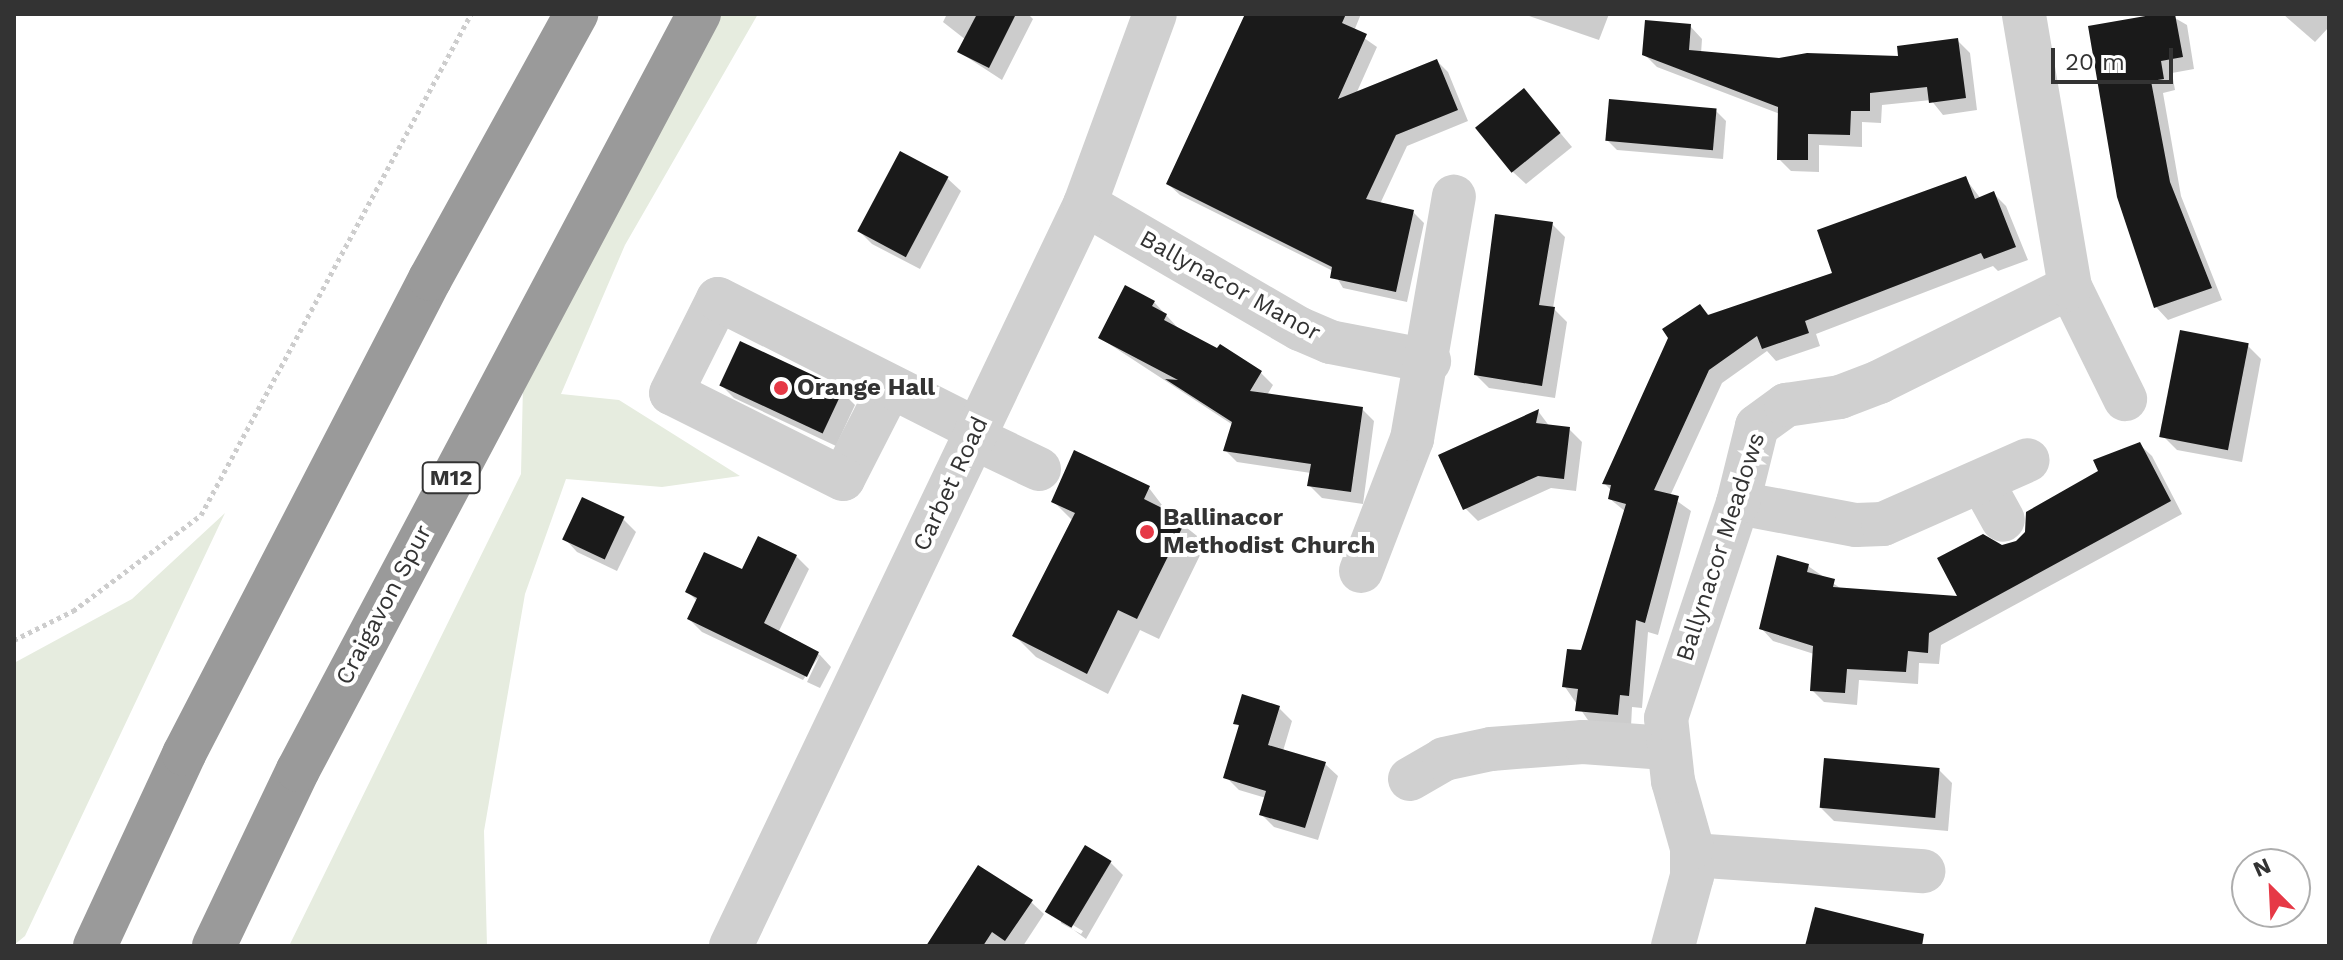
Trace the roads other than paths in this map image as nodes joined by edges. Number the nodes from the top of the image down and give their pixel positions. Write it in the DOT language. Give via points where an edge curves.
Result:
graph roads {
  1 [pos="576,14"];
  2 [pos="699,14"];
  3 [pos="1155,14"];
  4 [pos="2024,14"];
  5 [pos="1454,197"];
  6 [pos="1085,204"];
  7 [pos="2070,287"];
  8 [pos="1429,361"];
  9 [pos="890,387"];
  10 [pos="2125,399"];
  11 [pos="975,434"];
  12 [pos="2028,460"];
  13 [pos="1039,469"];
  14 [pos="1982,482"];
  15 [pos="1738,503"];
  16 [pos="2003,520"];
  17 [pos="1361,571"];
  18 [pos="1666,748"];
  19 [pos="1410,779"];
  20 [pos="1692,855"];
  21 [pos="1923,871"];
  22 [pos="95,946"];
  23 [pos="214,946"];
  24 [pos="731,946"];
  25 [pos="1673,946"];
  1 -- 22 [label="highway" via="430,279 184,754"];
  2 -- 23 [label="highway, Craigavon Spur / M12" via="298,770"];
  3 -- 6 [label="street, Carbet Road"];
  4 -- 7 [label="street"];
  5 -- 8 [label="street"];
  6 -- 8 [label="street, Ballynacor Manor" via="1300,329 1330,342"];
  6 -- 11 [label="street, Carbet Road"];
  7 -- 10 [label="street"];
  7 -- 15 [label="street, Ballynacor Meadows" via="1879,382 1840,397 1769,412 1757,426"];
  8 -- 17 [label="street" via="1412,439"];
  9 -- 9 [label="street" via="718,299 671,393 843,479"];
  9 -- 11 [label="street"];
  11 -- 13 [label="street"];
  11 -- 24 [label="street, Carbet Road"];
  12 -- 14 [label="street"];
  14 -- 15 [label="street" via="1883,524 1856,525"];
  14 -- 16 [label="street"];
  15 -- 18 [label="street, Ballynacor Meadows" via="1666,718"];
  18 -- 19 [label="street" via="1583,742 1491,749 1444,759"];
  18 -- 20 [label="street, Ballynacor Meadows"];
  20 -- 21 [label="street"];
  20 -- 25 [label="street, Ballynacor Meadows"];
}
